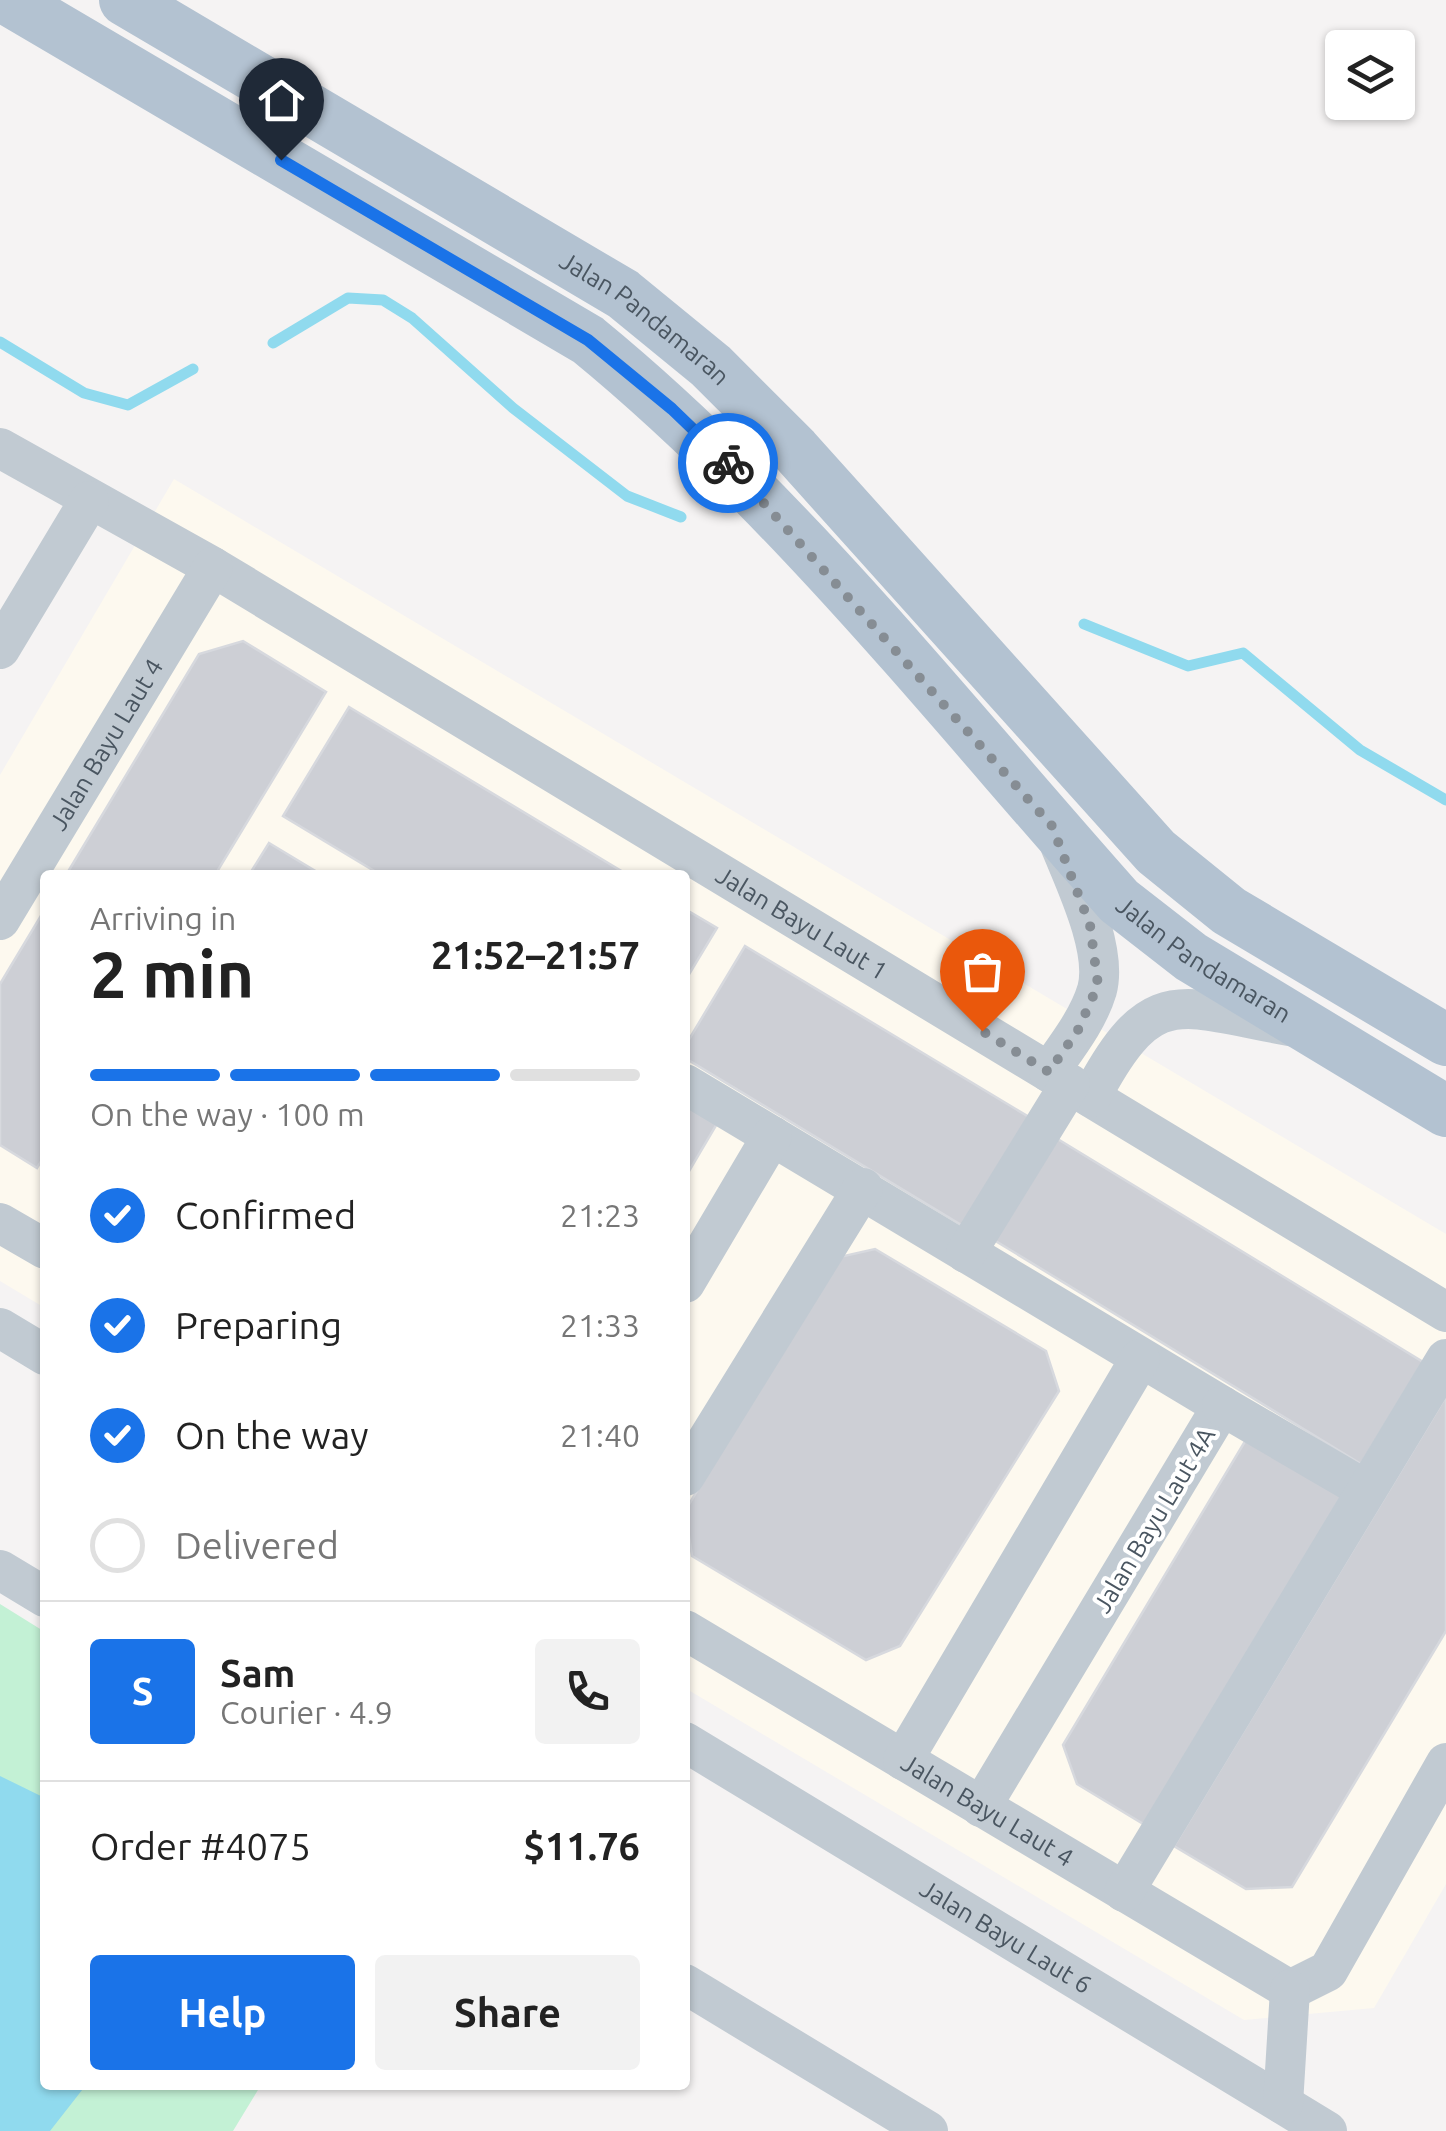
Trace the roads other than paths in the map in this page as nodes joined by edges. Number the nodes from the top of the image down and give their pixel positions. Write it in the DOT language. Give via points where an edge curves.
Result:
graph roads {
  1 [pos="9,0"];
  2 [pos="125,0"];
  3 [pos="0,448"];
  4 [pos="90,502"];
  5 [pos="213,567"];
  6 [pos="0,649"];
  7 [pos="1052,826"];
  8 [pos="0,920"];
  9 [pos="1309,1030"];
  10 [pos="1446,1040"];
  11 [pos="1070,1084"];
  12 [pos="690,1087"];
  13 [pos="1446,1111"];
  14 [pos="772,1136"];
  15 [pos="863,1188"];
  16 [pos="0,1223"];
  17 [pos="40,1247"];
  18 [pos="966,1254"];
  19 [pos="690,1275"];
  20 [pos="1446,1312"];
  21 [pos="0,1328"];
  22 [pos="40,1352"];
  23 [pos="1140,1359"];
  24 [pos="1446,1360"];
  25 [pos="1222,1406"];
  26 [pos="690,1468"];
  27 [pos="1366,1490"];
  28 [pos="0,1570"];
  29 [pos="40,1594"];
  30 [pos="690,1633"];
  31 [pos="690,1745"];
  32 [pos="903,1760"];
  33 [pos="1446,1763"];
  34 [pos="982,1807"];
  35 [pos="1124,1892"];
  36 [pos="690,1987"];
  37 [pos="1290,1990"];
  38 [pos="1282,2104"];
  39 [pos="928,2131"];
  40 [pos="1327,2131"];
  1 -- 7 [label="main road, Jalan Pandamaran" via="588,340 752,487"];
  2 -- 10 [label="main road, Jalan Pandamaran" via="623,294 711,366 796,450 1156,852 1230,911"];
  3 -- 4 [label="street, Jalan Bayu Laut 1"];
  4 -- 5 [label="street, Jalan Bayu Laut 1"];
  4 -- 6 [label="street"];
  5 -- 8 [label="street, Jalan Bayu Laut 4"];
  5 -- 11 [label="street, Jalan Bayu Laut 1"];
  7 -- 9 [label="main road, Jalan Pandamaran" via="1118,900 1191,957"];
  7 -- 11 [label="street" via="1090,925 1098,985 1078,1030"];
  9 -- 11 [label="street" via="1178,1007 1141,1021"];
  9 -- 13 [label="main road, Jalan Pandamaran"];
  11 -- 18 [label="street"];
  11 -- 20 [label="street, Jalan Bayu Laut 1"];
  12 -- 14 [label="street"];
  14 -- 15 [label="street"];
  14 -- 19 [label="street"];
  15 -- 18 [label="street, Jalan Bayu Laut 4A"];
  15 -- 26 [label="street"];
  16 -- 17 [label="street"];
  18 -- 23 [label="street, Jalan Bayu Laut 4A"];
  21 -- 22 [label="street"];
  23 -- 25 [label="street, Jalan Bayu Laut 4A"];
  23 -- 32 [label="street"];
  24 -- 27 [label="street"];
  25 -- 27 [label="street"];
  25 -- 34 [label="street, Jalan Bayu Laut 4A"];
  27 -- 35 [label="street"];
  28 -- 29 [label="street"];
  30 -- 32 [label="street, Jalan Bayu Laut 4"];
  31 -- 38 [label="street, Jalan Bayu Laut 6"];
  32 -- 34 [label="street, Jalan Bayu Laut 4"];
  33 -- 37 [label="street" via="1328,1971"];
  34 -- 35 [label="street, Jalan Bayu Laut 4"];
  35 -- 37 [label="street, Jalan Bayu Laut 4"];
  36 -- 39 [label="street"];
  37 -- 38 [label="street"];
  38 -- 40 [label="street, Jalan Bayu Laut 6"];
}
